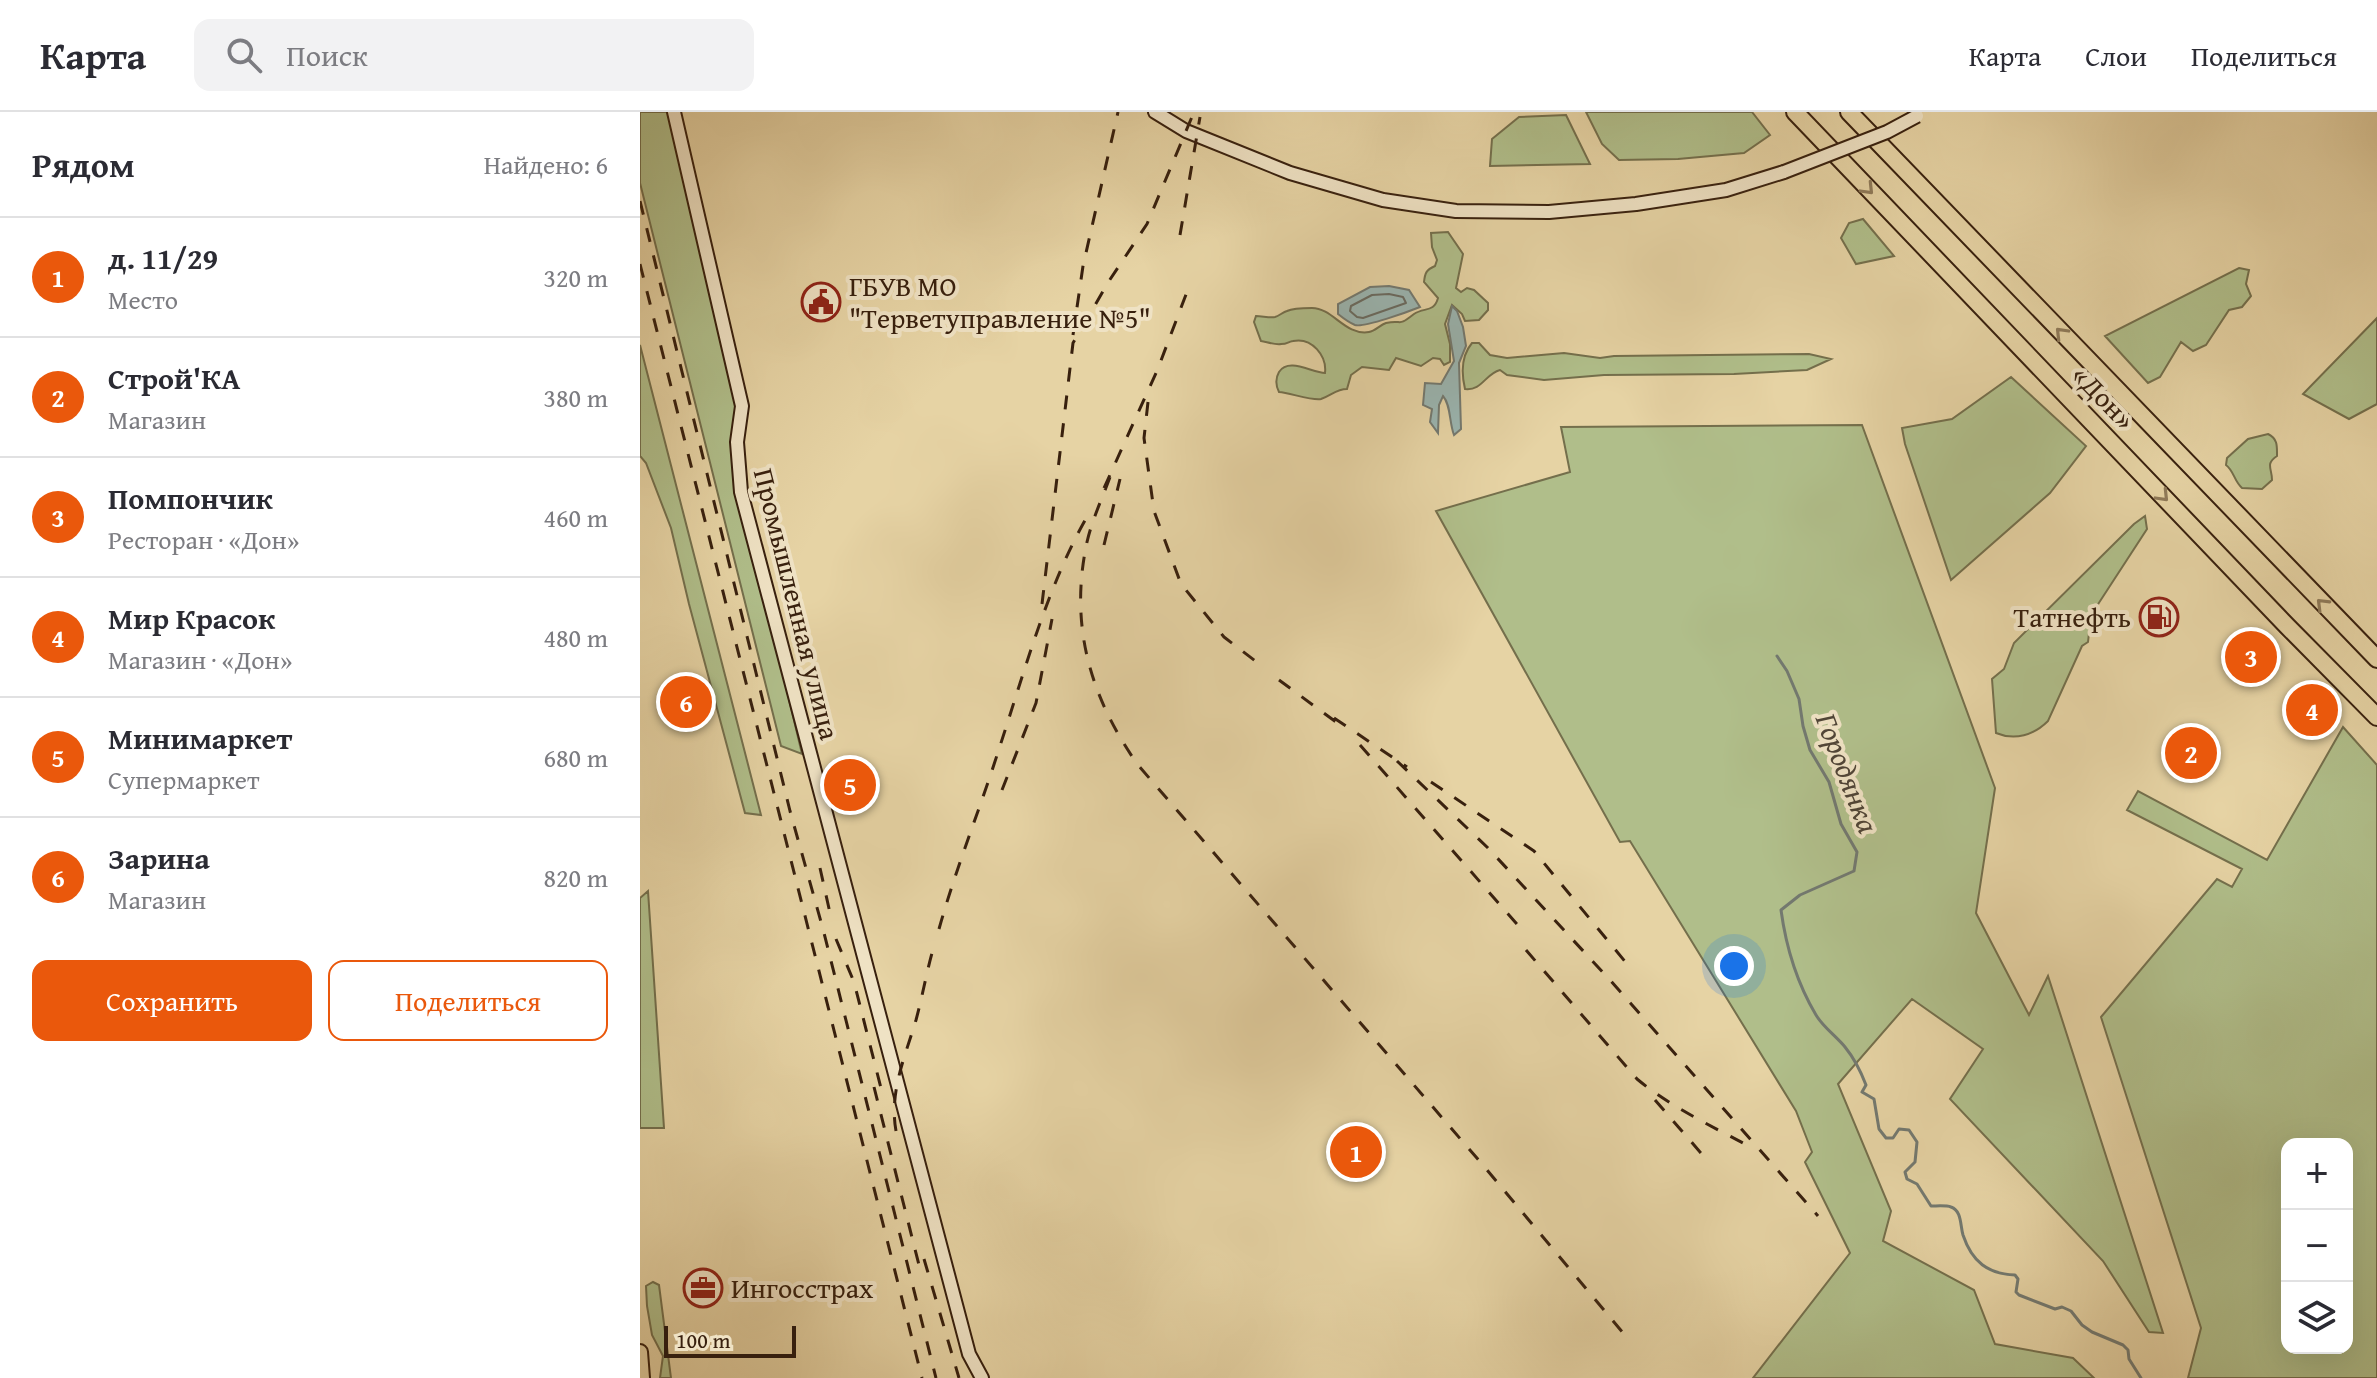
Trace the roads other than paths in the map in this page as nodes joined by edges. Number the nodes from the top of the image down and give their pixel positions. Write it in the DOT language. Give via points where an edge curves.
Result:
graph roads {
  1 [pos="674,112"];
  2 [pos="1155,112"];
  3 [pos="1795,112"];
  4 [pos="1852,114"];
  5 [pos="1920,114"];
  6 [pos="2377,659"];
  7 [pos="2377,717"];
  8 [pos="640,1352"];
  9 [pos="642,1378"];
  10 [pos="982,1378"];
  1 -- 10 [label="street, Промышленная улица" via="742,406 737,442 741,492 958,1314"];
  2 -- 5 [label="street, bridge" via="1186,131 1290,173 1383,200 1480,212 1549,212 1726,190 1887,132"];
  3 -- 7 [label="highway, «Дон», one-way"];
  6 -- 4 [label="highway, «Дон», one-way"];
  8 -- 9 [label="main road"];
}
